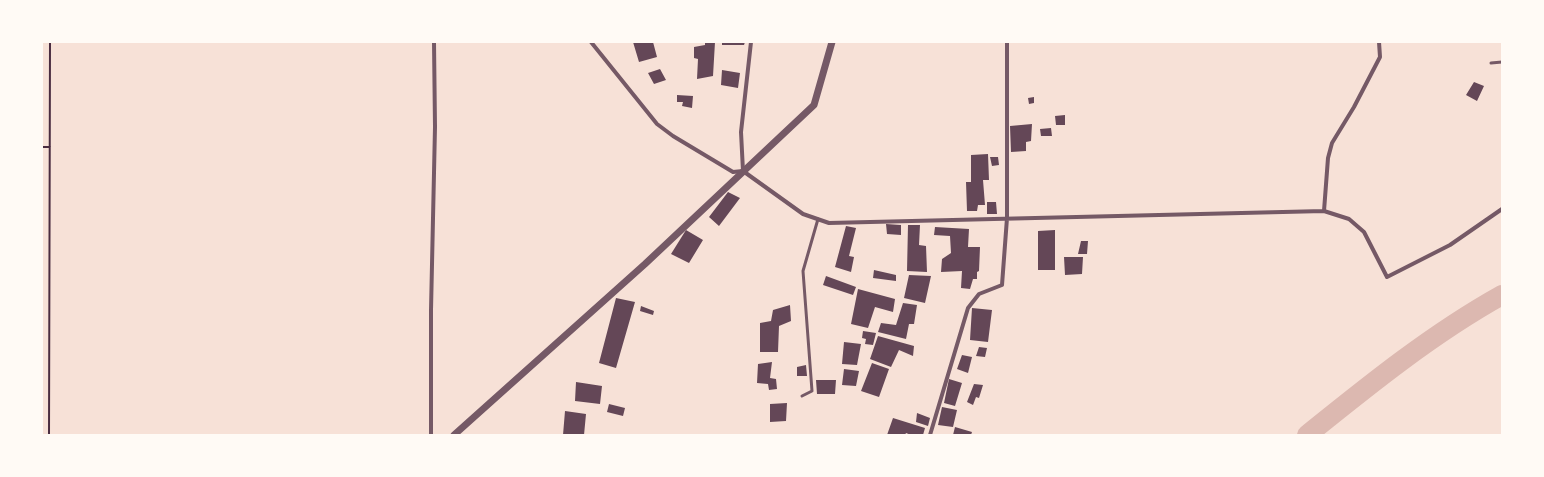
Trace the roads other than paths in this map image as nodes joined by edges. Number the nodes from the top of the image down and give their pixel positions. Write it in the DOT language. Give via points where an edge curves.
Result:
graph roads {
  1 [pos="434,42"];
  2 [pos="591,42"];
  3 [pos="751,42"];
  4 [pos="832,42"];
  5 [pos="1006,42"];
  6 [pos="1379,42"];
  7 [pos="1502,62"];
  8 [pos="1491,63"];
  9 [pos="743,171"];
  10 [pos="1502,209"];
  11 [pos="1324,211"];
  12 [pos="1007,218"];
  13 [pos="818,219"];
  14 [pos="802,396"];
  15 [pos="431,435"];
  16 [pos="454,435"];
  17 [pos="930,435"];
  1 -- 15 [label="street"];
  2 -- 9 [label="street" via="657,124 734,172"];
  3 -- 9 [label="street" via="742,132"];
  4 -- 9 [label="street" via="814,105"];
  5 -- 12 [label="street"];
  6 -- 11 [label="street" via="1380,57 1332,143 1328,158"];
  7 -- 8 [label="lane"];
  9 -- 13 [label="street" via="803,214"];
  9 -- 16 [label="street" via="645,264"];
  10 -- 11 [label="street" via="1450,245 1386,277 1364,232 1350,219"];
  11 -- 12 [label="street"];
  12 -- 13 [label="street" via="829,223"];
  12 -- 17 [label="street" via="1002,285 979,294 968,308"];
  13 -- 14 [label="lane" via="803,271 812,391"];
}
